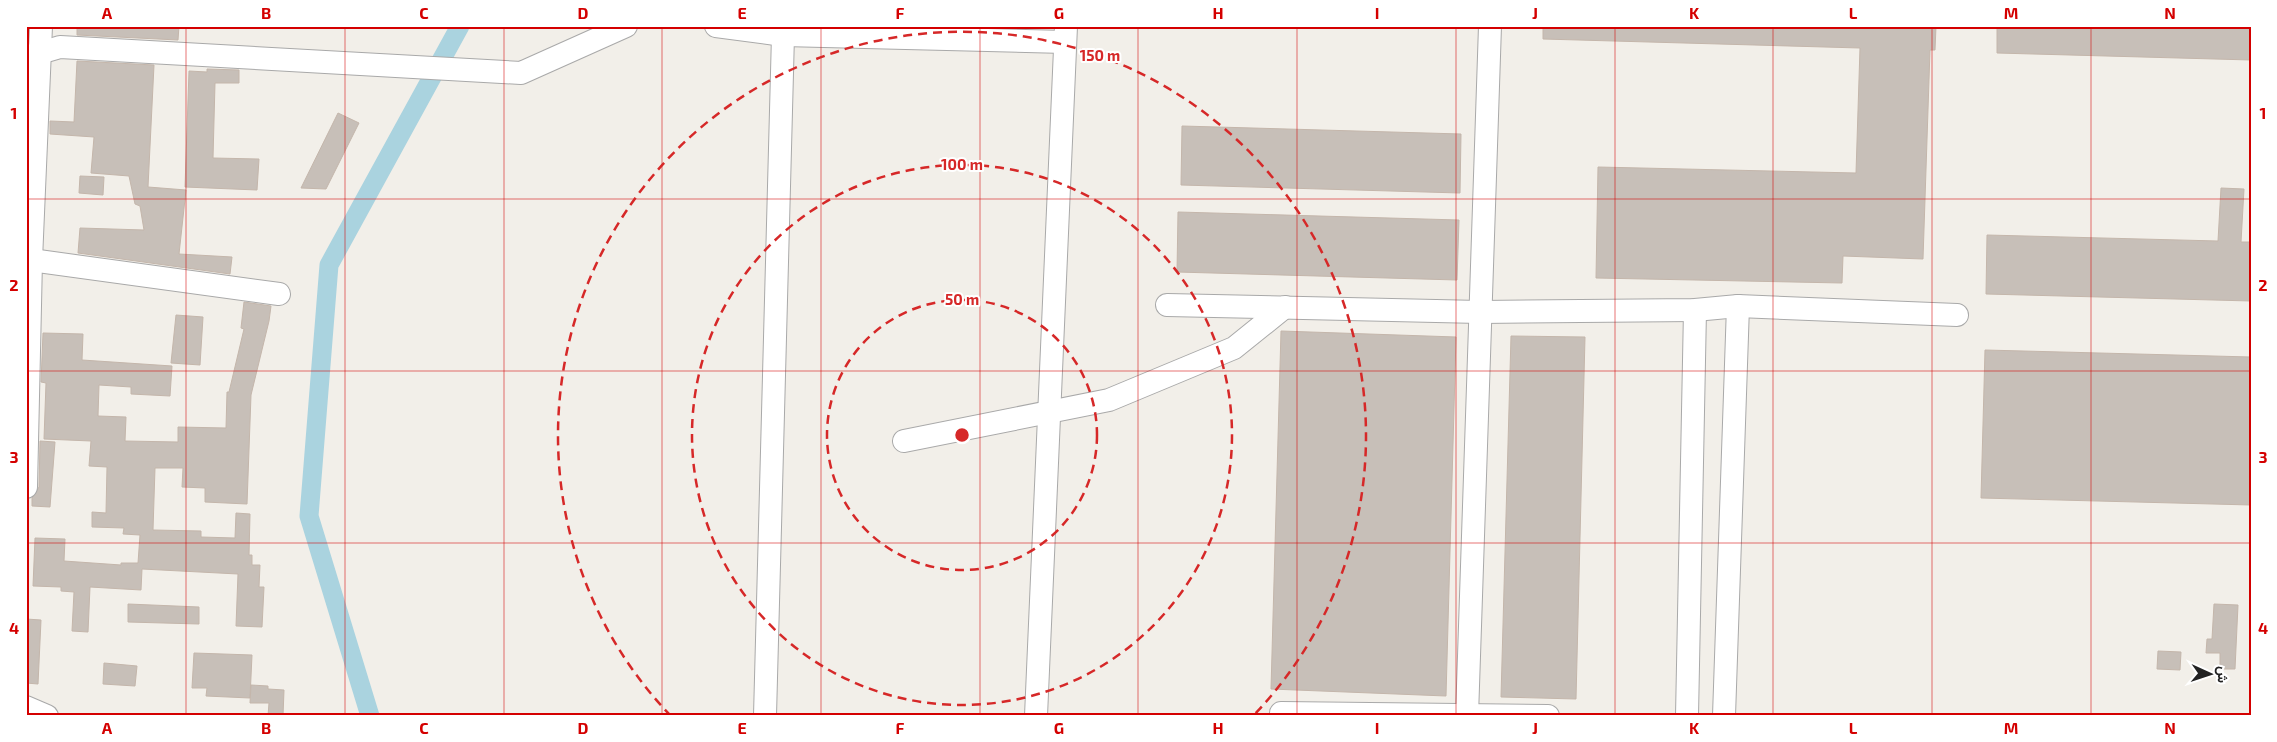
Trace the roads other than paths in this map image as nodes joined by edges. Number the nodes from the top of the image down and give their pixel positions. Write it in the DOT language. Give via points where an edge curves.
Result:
graph roads {
  1 [pos="41,26"];
  2 [pos="626,26"];
  3 [pos="716,26"];
  4 [pos="1490,26"];
  5 [pos="1066,34"];
  6 [pos="783,35"];
  7 [pos="33,55"];
  8 [pos="31,260"];
  9 [pos="279,294"];
  10 [pos="1167,305"];
  11 [pos="1738,306"];
  12 [pos="1285,307"];
  13 [pos="1695,310"];
  14 [pos="1480,312"];
  15 [pos="1957,315"];
  16 [pos="1050,412"];
  17 [pos="904,441"];
  18 [pos="26,487"];
  19 [pos="26,707"];
  20 [pos="1281,713"];
  21 [pos="1467,715"];
  22 [pos="47,716"];
  23 [pos="765,716"];
  24 [pos="1036,716"];
  25 [pos="1548,716"];
  26 [pos="1687,716"];
  27 [pos="1724,716"];
  1 -- 7 [label="street"];
  2 -- 7 [label="street" via="521,73 60,47"];
  3 -- 6 [label="street"];
  4 -- 14 [label="street"];
  5 -- 6 [label="street"];
  5 -- 16 [label="street"];
  6 -- 23 [label="street"];
  7 -- 8 [label="street"];
  8 -- 9 [label="street"];
  8 -- 18 [label="street"];
  10 -- 12 [label="street"];
  11 -- 13 [label="street"];
  11 -- 15 [label="street"];
  11 -- 27 [label="street"];
  12 -- 14 [label="street"];
  12 -- 16 [label="street" via="1234,348 1109,400"];
  13 -- 14 [label="street"];
  13 -- 26 [label="street"];
  14 -- 21 [label="street"];
  16 -- 17 [label="street"];
  16 -- 24 [label="street"];
  19 -- 22 [label="street"];
  20 -- 21 [label="street"];
  21 -- 25 [label="street"];
}
